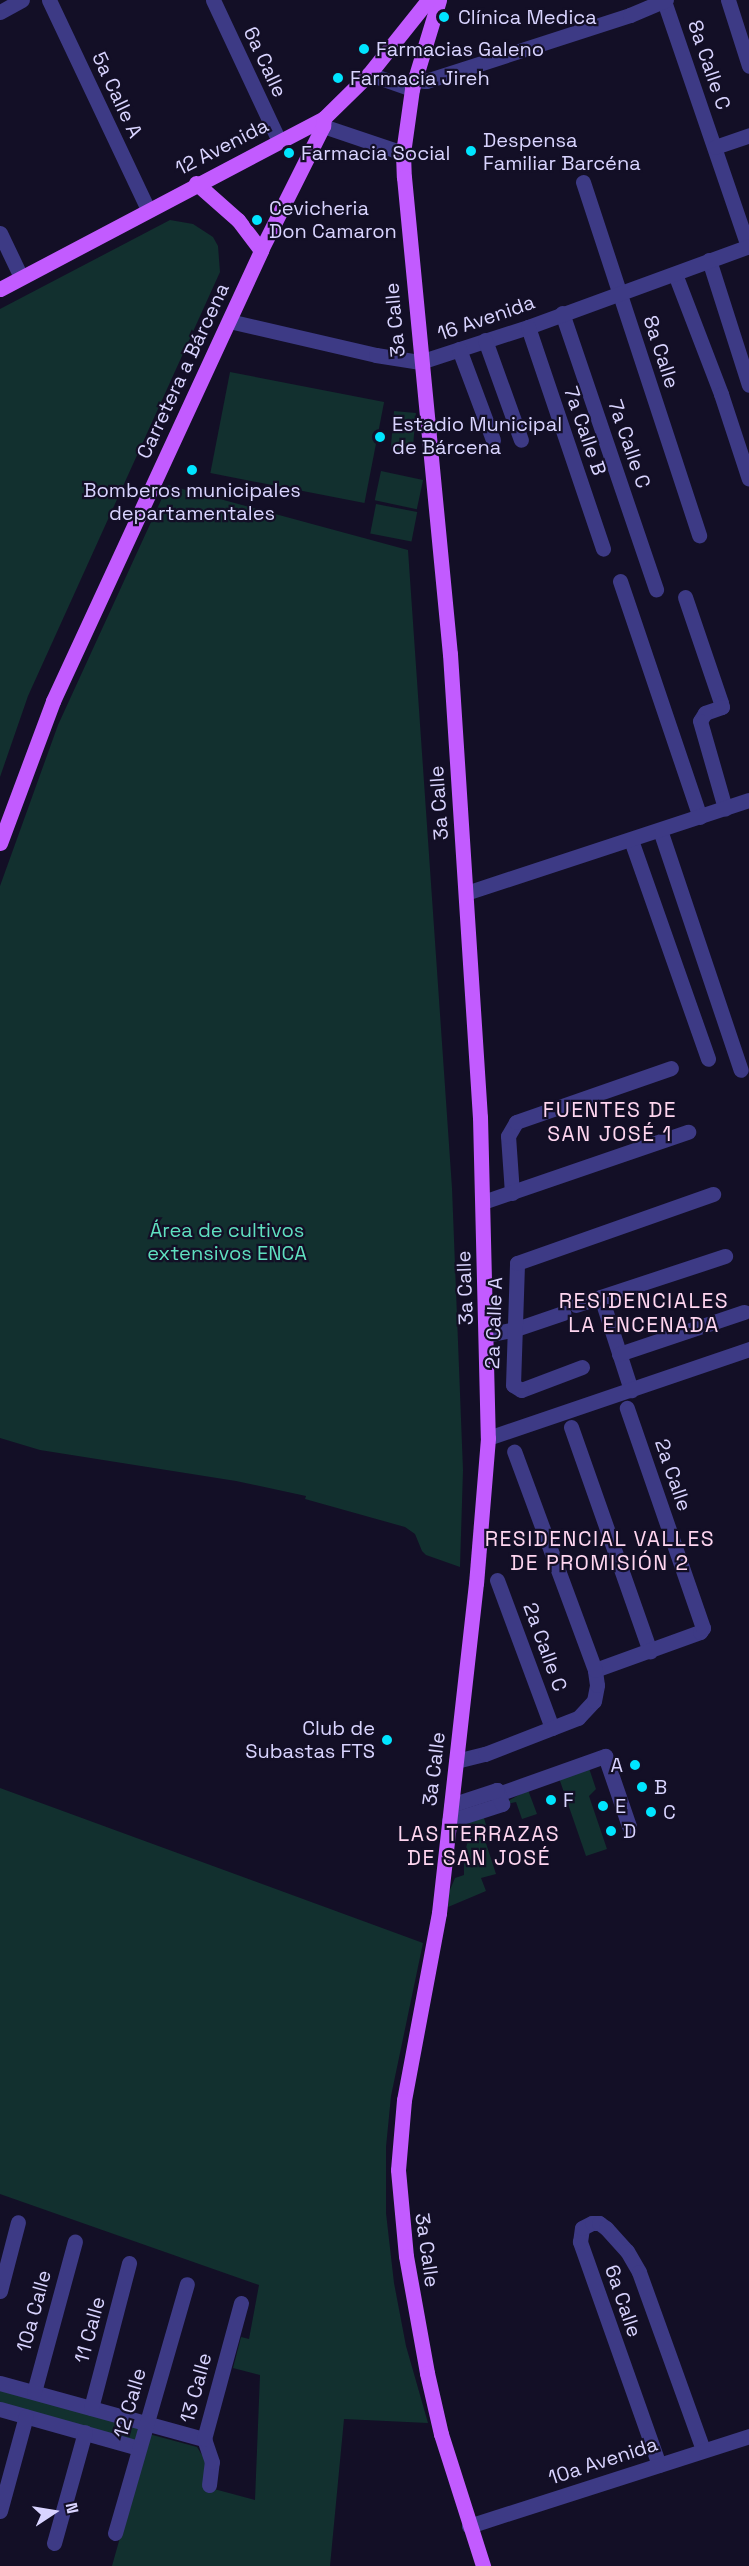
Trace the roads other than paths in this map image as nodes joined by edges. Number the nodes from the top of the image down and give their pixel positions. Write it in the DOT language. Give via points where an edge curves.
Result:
graph roads {
  1 [pos="22,0"];
  2 [pos="49,0"];
  3 [pos="213,0"];
  4 [pos="428,0"];
  5 [pos="439,0"];
  6 [pos="665,0"];
  7 [pos="728,0"];
  8 [pos="0,12"];
  9 [pos="749,66"];
  10 [pos="369,75"];
  11 [pos="413,84"];
  12 [pos="324,122"];
  13 [pos="749,135"];
  14 [pos="279,141"];
  15 [pos="715,147"];
  16 [pos="403,153"];
  17 [pos="583,182"];
  18 [pos="196,183"];
  19 [pos="148,209"];
  20 [pos="0,233"];
  21 [pos="748,247"];
  22 [pos="261,250"];
  23 [pos="710,260"];
  24 [pos="675,274"];
  25 [pos="21,277"];
  26 [pos="0,289"];
  27 [pos="620,293"];
  28 [pos="562,314"];
  29 [pos="229,321"];
  30 [pos="528,327"];
  31 [pos="485,340"];
  32 [pos="459,349"];
  33 [pos="420,362"];
  34 [pos="749,386"];
  35 [pos="493,440"];
  36 [pos="521,440"];
  37 [pos="749,479"];
  38 [pos="699,535"];
  39 [pos="603,549"];
  40 [pos="620,581"];
  41 [pos="656,589"];
  42 [pos="685,597"];
  43 [pos="749,800"];
  44 [pos="725,808"];
  45 [pos="700,817"];
  46 [pos="660,830"];
  47 [pos="632,840"];
  48 [pos="0,843"];
  49 [pos="466,893"];
  50 [pos="708,1059"];
  51 [pos="671,1068"];
  52 [pos="741,1070"];
  53 [pos="688,1132"];
  54 [pos="512,1193"];
  55 [pos="713,1194"];
  56 [pos="483,1202"];
  57 [pos="725,1256"];
  58 [pos="601,1297"];
  59 [pos="576,1305"];
  60 [pos="744,1311"];
  61 [pos="563,1313"];
  62 [pos="516,1329"];
  63 [pos="487,1335"];
  64 [pos="749,1349"];
  65 [pos="619,1354"];
  66 [pos="582,1367"];
  67 [pos="631,1390"];
  68 [pos="627,1408"];
  69 [pos="571,1427"];
  70 [pos="488,1438"];
  71 [pos="514,1451"];
  72 [pos="498,1580"];
  73 [pos="650,1651"];
  74 [pos="595,1670"];
  75 [pos="552,1728"];
  76 [pos="457,1754"];
  77 [pos="499,1796"];
  78 [pos="451,1805"];
  79 [pos="449,1821"];
  80 [pos="629,1826"];
  81 [pos="18,2222"];
  82 [pos="75,2241"];
  83 [pos="129,2263"];
  84 [pos="186,2284"];
  85 [pos="0,2291"];
  86 [pos="241,2303"];
  87 [pos="0,2383"];
  88 [pos="34,2392"];
  89 [pos="92,2408"];
  90 [pos="0,2409"];
  91 [pos="26,2416"];
  92 [pos="147,2423"];
  93 [pos="85,2432"];
  94 [pos="749,2436"];
  95 [pos="204,2439"];
  96 [pos="139,2448"];
  97 [pos="703,2450"];
  98 [pos="659,2465"];
  99 [pos="209,2485"];
  100 [pos="0,2511"];
  101 [pos="469,2526"];
  102 [pos="115,2533"];
  103 [pos="54,2543"];
  104 [pos="483,2566"];
  1 -- 8 [label="street"];
  2 -- 19 [label="street, 5a Calle A"];
  3 -- 14 [label="street, 6a Calle"];
  4 -- 10 [label="main road, 12 Avenida"];
  5 -- 11 [label="main road, 3a Calle"];
  6 -- 11 [label="street" via="630,15"];
  6 -- 15 [label="street, 8a Calle C"];
  7 -- 9 [label="street"];
  10 -- 11 [label="street"];
  10 -- 12 [label="main road, 12 Avenida"];
  11 -- 16 [label="main road, 3a Calle"];
  12 -- 14 [label="main road, 12 Avenida"];
  12 -- 16 [label="street"];
  12 -- 22 [label="main road, Carretera a Bárcena"];
  13 -- 15 [label="street"];
  14 -- 18 [label="main road, 12 Avenida"];
  15 -- 21 [label="street, 8a Calle C"];
  16 -- 33 [label="main road, 3a Calle"];
  17 -- 27 [label="street, 8a Calle"];
  18 -- 19 [label="main road, 12 Avenida"];
  18 -- 22 [label="main road" via="238,220"];
  19 -- 25 [label="main road, 12 Avenida"];
  20 -- 25 [label="street"];
  21 -- 23 [label="street, 16 Avenida"];
  22 -- 29 [label="main road, Carretera a Bárcena"];
  23 -- 24 [label="street, 16 Avenida"];
  23 -- 34 [label="street"];
  24 -- 27 [label="street, 16 Avenida"];
  24 -- 37 [label="street"];
  25 -- 26 [label="main road, 12 Avenida"];
  27 -- 28 [label="street, 16 Avenida"];
  27 -- 38 [label="street, 8a Calle"];
  28 -- 30 [label="street, 16 Avenida"];
  28 -- 41 [label="street, 7a Calle C"];
  29 -- 33 [label="street, 16 Avenida"];
  29 -- 48 [label="main road, Carretera a Bárcena" via="53,701"];
  30 -- 31 [label="street, 16 Avenida"];
  30 -- 39 [label="street, 7a Calle B"];
  31 -- 32 [label="street, 16 Avenida"];
  31 -- 36 [label="street"];
  32 -- 33 [label="street, 16 Avenida"];
  32 -- 35 [label="street"];
  33 -- 49 [label="main road, 3a Calle" via="448,631"];
  40 -- 45 [label="street"];
  42 -- 44 [label="street" via="722,707 705,713 700,721"];
  43 -- 44 [label="street"];
  44 -- 45 [label="street"];
  45 -- 46 [label="street"];
  46 -- 47 [label="street"];
  46 -- 52 [label="street"];
  47 -- 49 [label="street"];
  47 -- 50 [label="street"];
  49 -- 56 [label="main road, 3a Calle"];
  51 -- 54 [label="street" via="516,1122 508,1136"];
  53 -- 54 [label="street"];
  54 -- 56 [label="street"];
  55 -- 62 [label="street, 2a Calle A" via="517,1263"];
  56 -- 63 [label="main road, 3a Calle"];
  57 -- 58 [label="street"];
  58 -- 59 [label="street"];
  58 -- 65 [label="street"];
  60 -- 65 [label="street"];
  61 -- 62 [label="street"];
  62 -- 63 [label="street"];
  62 -- 66 [label="street, 2a Calle A" via="513,1385 520,1390"];
  63 -- 70 [label="main road, 3a Calle"];
  64 -- 67 [label="street"];
  65 -- 67 [label="street"];
  67 -- 70 [label="street"];
  68 -- 73 [label="street, 2a Calle" via="702,1623 700,1632"];
  69 -- 73 [label="street"];
  70 -- 76 [label="main road, 3a Calle"];
  71 -- 74 [label="street"];
  72 -- 75 [label="street, 2a Calle C"];
  73 -- 74 [label="street"];
  74 -- 75 [label="street" via="597,1685 588,1710"];
  75 -- 76 [label="street" via="504,1747"];
  76 -- 78 [label="main road, 3a Calle"];
  77 -- 78 [label="street"];
  77 -- 79 [label="street"];
  77 -- 80 [label="street" via="605,1756"];
  78 -- 79 [label="main road, 3a Calle"];
  79 -- 101 [label="main road, 3a Calle" via="438,1916 401,2118 398,2179 406,2256 427,2373"];
  81 -- 85 [label="street"];
  82 -- 88 [label="street, 10a Calle"];
  83 -- 89 [label="street, 11 Calle"];
  84 -- 92 [label="street, 12 Calle"];
  86 -- 95 [label="street, 13 Calle"];
  87 -- 88 [label="street"];
  88 -- 89 [label="street"];
  89 -- 92 [label="street"];
  90 -- 91 [label="street"];
  91 -- 93 [label="street"];
  91 -- 100 [label="street"];
  92 -- 95 [label="street"];
  92 -- 96 [label="street, 12 Calle"];
  93 -- 96 [label="street"];
  93 -- 103 [label="street"];
  94 -- 97 [label="street, 10a Avenida"];
  95 -- 99 [label="street, 13 Calle" via="212,2462"];
  96 -- 102 [label="street, 12 Calle"];
  97 -- 98 [label="street, 10a Avenida"];
  97 -- 98 [label="street, 6a Calle" via="639,2272 606,2228 592,2223 582,2228 580,2242"];
  98 -- 101 [label="street, 10a Avenida"];
  101 -- 104 [label="main road, 3a Calle"];
}
